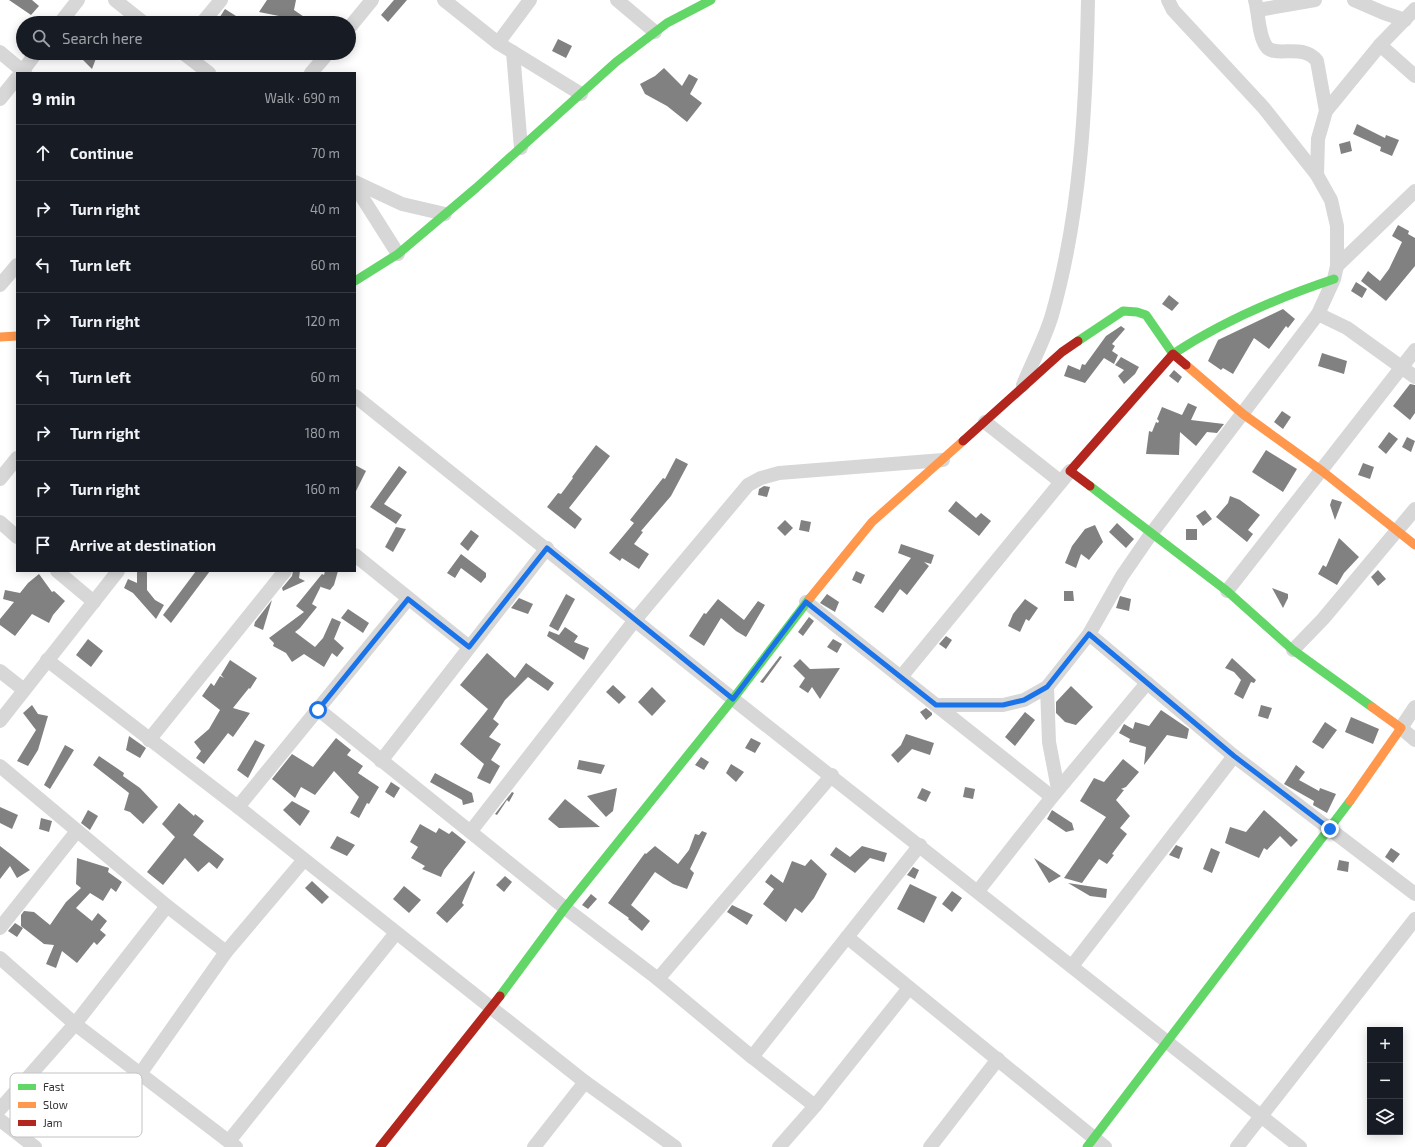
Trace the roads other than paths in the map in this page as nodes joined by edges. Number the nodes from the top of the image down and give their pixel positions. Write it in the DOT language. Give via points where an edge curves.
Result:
graph roads {
  1 [pos="78,0"];
  2 [pos="115,0"];
  3 [pos="221,0"];
  4 [pos="372,0"];
  5 [pos="444,0"];
  6 [pos="530,0"];
  7 [pos="617,0"];
  8 [pos="711,0"];
  9 [pos="1088,0"];
  10 [pos="1168,0"];
  11 [pos="1315,0"];
  12 [pos="1354,0"];
  13 [pos="1257,5"];
  14 [pos="1415,9"];
  15 [pos="65,16"];
  16 [pos="135,16"];
  17 [pos="208,16"];
  18 [pos="356,19"];
  19 [pos="1405,20"];
  20 [pos="654,32"];
  21 [pos="498,43"];
  22 [pos="1380,45"];
  23 [pos="0,52"];
  24 [pos="513,52"];
  25 [pos="31,60"];
  26 [pos="192,60"];
  27 [pos="322,60"];
  28 [pos="19,72"];
  29 [pos="22,72"];
  30 [pos="208,72"];
  31 [pos="312,72"];
  32 [pos="1415,76"];
  33 [pos="16,80"];
  34 [pos="581,94"];
  35 [pos="0,99"];
  36 [pos="1326,111"];
  37 [pos="521,148"];
  38 [pos="1317,175"];
  39 [pos="356,182"];
  40 [pos="356,188"];
  41 [pos="1415,191"];
  42 [pos="445,214"];
  43 [pos="398,254"];
  44 [pos="16,266"];
  45 [pos="1335,272"];
  46 [pos="356,280"];
  47 [pos="0,285"];
  48 [pos="1318,314"];
  49 [pos="16,336"];
  50 [pos="0,337"];
  51 [pos="1415,350"];
  52 [pos="1173,354"];
  53 [pos="1401,367"];
  54 [pos="1415,377"];
  55 [pos="1020,391"];
  56 [pos="356,397"];
  57 [pos="1243,414"];
  58 [pos="985,422"];
  59 [pos="16,459"];
  60 [pos="943,460"];
  61 [pos="1070,471"];
  62 [pos="1322,471"];
  63 [pos="0,479"];
  64 [pos="1061,482"];
  65 [pos="1415,509"];
  66 [pos="0,522"];
  67 [pos="1398,531"];
  68 [pos="1151,534"];
  69 [pos="16,535"];
  70 [pos="1415,545"];
  71 [pos="547,548"];
  72 [pos="356,556"];
  73 [pos="59,572"];
  74 [pos="117,572"];
  75 [pos="284,572"];
  76 [pos="1227,591"];
  77 [pos="408,599"];
  78 [pos="94,602"];
  79 [pos="806,602"];
  80 [pos="635,620"];
  81 [pos="1089,634"];
  82 [pos="469,647"];
  83 [pos="1293,650"];
  84 [pos="46,660"];
  85 [pos="0,671"];
  86 [pos="901,677"];
  87 [pos="1147,683"];
  88 [pos="1047,687"];
  89 [pos="24,690"];
  90 [pos="733,699"];
  91 [pos="936,705"];
  92 [pos="1415,707"];
  93 [pos="318,710"];
  94 [pos="0,721"];
  95 [pos="1401,728"];
  96 [pos="149,740"];
  97 [pos="1415,740"];
  98 [pos="1234,756"];
  99 [pos="381,761"];
  100 [pos="0,766"];
  101 [pos="832,775"];
  102 [pos="1055,793"];
  103 [pos="238,807"];
  104 [pos="1330,829"];
  105 [pos="77,831"];
  106 [pos="471,831"];
  107 [pos="920,845"];
  108 [pos="303,861"];
  109 [pos="978,891"];
  110 [pos="1415,894"];
  111 [pos="167,906"];
  112 [pos="565,908"];
  113 [pos="1415,920"];
  114 [pos="0,928"];
  115 [pos="396,933"];
  116 [pos="847,937"];
  117 [pos="226,952"];
  118 [pos="0,958"];
  119 [pos="1072,966"];
  120 [pos="658,979"];
  121 [pos="909,988"];
  122 [pos="491,1008"];
  123 [pos="75,1024"];
  124 [pos="1166,1041"];
  125 [pos="752,1057"];
  126 [pos="998,1059"];
  127 [pos="32,1073"];
  128 [pos="139,1073"];
  129 [pos="141,1073"];
  130 [pos="142,1076"];
  131 [pos="586,1082"];
  132 [pos="10,1098"];
  133 [pos="815,1106"];
  134 [pos="0,1109"];
  135 [pos="1262,1117"];
  136 [pos="0,1120"];
  137 [pos="10,1128"];
  138 [pos="22,1137"];
  139 [pos="1090,1143"];
  140 [pos="232,1144"];
  141 [pos="35,1147"];
  142 [pos="380,1147"];
  143 [pos="534,1147"];
  144 [pos="675,1147"];
  145 [pos="779,1147"];
  146 [pos="930,1147"];
  147 [pos="1106,1147"];
  148 [pos="1237,1147"];
  149 [pos="1300,1147"];
  1 -- 15 [label="street"];
  2 -- 16 [label="street"];
  3 -- 17 [label="street"];
  4 -- 18 [label="street"];
  5 -- 21 [label="street"];
  6 -- 21 [label="street"];
  7 -- 20 [label="street"];
  8 -- 20 [label="street"];
  9 -- 55 [label="street" via="1086,86 1073,221 1052,316"];
  10 -- 38 [label="street" via="1172,10 1263,107"];
  11 -- 13 [label="street"];
  12 -- 19 [label="street"];
  13 -- 36 [label="street" via="1263,41 1267,48 1274,51 1312,54 1317,61"];
  14 -- 19 [label="street"];
  19 -- 22 [label="street"];
  20 -- 34 [label="street"];
  21 -- 24 [label="street"];
  22 -- 32 [label="street"];
  22 -- 36 [label="street"];
  23 -- 28 [label="street"];
  24 -- 34 [label="street"];
  24 -- 37 [label="street"];
  25 -- 29 [label="street"];
  26 -- 30 [label="street"];
  27 -- 31 [label="street"];
  33 -- 35 [label="street"];
  34 -- 37 [label="street"];
  36 -- 38 [label="street" via="1318,139"];
  37 -- 42 [label="street"];
  38 -- 45 [label="street" via="1331,200 1337,226"];
  39 -- 42 [label="street" via="402,204"];
  40 -- 43 [label="street"];
  41 -- 45 [label="street"];
  42 -- 43 [label="street"];
  43 -- 46 [label="street"];
  44 -- 47 [label="street"];
  45 -- 48 [label="street"];
  45 -- 52 [label="street" via="1267,303"];
  48 -- 53 [label="street" via="1347,328"];
  48 -- 57 [label="street"];
  49 -- 50 [label="street"];
  51 -- 53 [label="street"];
  52 -- 55 [label="street" via="1146,315 1123,311 1062,352"];
  52 -- 57 [label="street"];
  52 -- 61 [label="street"];
  53 -- 54 [label="street"];
  53 -- 62 [label="street"];
  55 -- 58 [label="street"];
  56 -- 71 [label="street"];
  57 -- 62 [label="street"];
  57 -- 68 [label="street"];
  58 -- 60 [label="street"];
  58 -- 64 [label="street"];
  59 -- 63 [label="street"];
  60 -- 79 [label="street" via="872,522"];
  60 -- 80 [label="street" via="779,474 748,485"];
  61 -- 64 [label="street"];
  61 -- 68 [label="street"];
  62 -- 67 [label="street"];
  62 -- 76 [label="street"];
  64 -- 86 [label="street"];
  65 -- 67 [label="street"];
  66 -- 69 [label="street"];
  67 -- 70 [label="street"];
  67 -- 83 [label="street" via="1324,619"];
  68 -- 76 [label="street"];
  68 -- 81 [label="street" via="1122,576"];
  71 -- 80 [label="street"];
  71 -- 82 [label="street"];
  72 -- 77 [label="street"];
  73 -- 78 [label="street"];
  74 -- 78 [label="street"];
  75 -- 96 [label="street"];
  76 -- 83 [label="street"];
  77 -- 82 [label="street"];
  77 -- 93 [label="street"];
  78 -- 84 [label="street"];
  79 -- 86 [label="street"];
  79 -- 90 [label="street"];
  80 -- 90 [label="street"];
  80 -- 106 [label="street"];
  81 -- 87 [label="street"];
  81 -- 88 [label="street"];
  82 -- 99 [label="street"];
  83 -- 95 [label="street"];
  84 -- 89 [label="street"];
  84 -- 96 [label="street"];
  85 -- 89 [label="street"];
  86 -- 91 [label="street"];
  87 -- 98 [label="street"];
  87 -- 102 [label="street"];
  88 -- 91 [label="street" via="1024,700 1003,705"];
  88 -- 102 [label="street" via="1049,742"];
  89 -- 94 [label="street"];
  90 -- 101 [label="street"];
  90 -- 112 [label="street"];
  91 -- 102 [label="street"];
  92 -- 95 [label="street"];
  93 -- 99 [label="street"];
  93 -- 103 [label="street"];
  95 -- 97 [label="street"];
  95 -- 104 [label="street"];
  96 -- 103 [label="street"];
  98 -- 104 [label="street"];
  98 -- 119 [label="street"];
  99 -- 106 [label="street"];
  100 -- 105 [label="street"];
  101 -- 107 [label="street"];
  101 -- 120 [label="street"];
  102 -- 109 [label="street"];
  103 -- 108 [label="street"];
  104 -- 110 [label="street"];
  104 -- 124 [label="street"];
  105 -- 111 [label="street"];
  105 -- 114 [label="street"];
  106 -- 112 [label="street"];
  107 -- 109 [label="street"];
  107 -- 116 [label="street"];
  108 -- 115 [label="street"];
  108 -- 117 [label="street"];
  109 -- 119 [label="street"];
  111 -- 117 [label="street"];
  111 -- 123 [label="street"];
  112 -- 120 [label="street"];
  112 -- 122 [label="street"];
  113 -- 135 [label="street"];
  115 -- 122 [label="street"];
  115 -- 140 [label="street"];
  116 -- 121 [label="street"];
  116 -- 125 [label="street"];
  117 -- 129 [label="street"];
  118 -- 123 [label="street"];
  119 -- 124 [label="street"];
  120 -- 125 [label="street"];
  121 -- 126 [label="street"];
  121 -- 133 [label="street"];
  122 -- 131 [label="street"];
  122 -- 142 [label="street"];
  123 -- 127 [label="street"];
  123 -- 128 [label="street"];
  124 -- 135 [label="street"];
  124 -- 139 [label="street"];
  125 -- 133 [label="street"];
  126 -- 139 [label="street"];
  126 -- 146 [label="street"];
  130 -- 140 [label="street"];
  131 -- 143 [label="street"];
  131 -- 144 [label="street"];
  132 -- 134 [label="street"];
  133 -- 145 [label="street"];
  135 -- 148 [label="street"];
  135 -- 149 [label="street"];
  136 -- 137 [label="street"];
  138 -- 141 [label="street"];
  139 -- 147 [label="street"];
}
